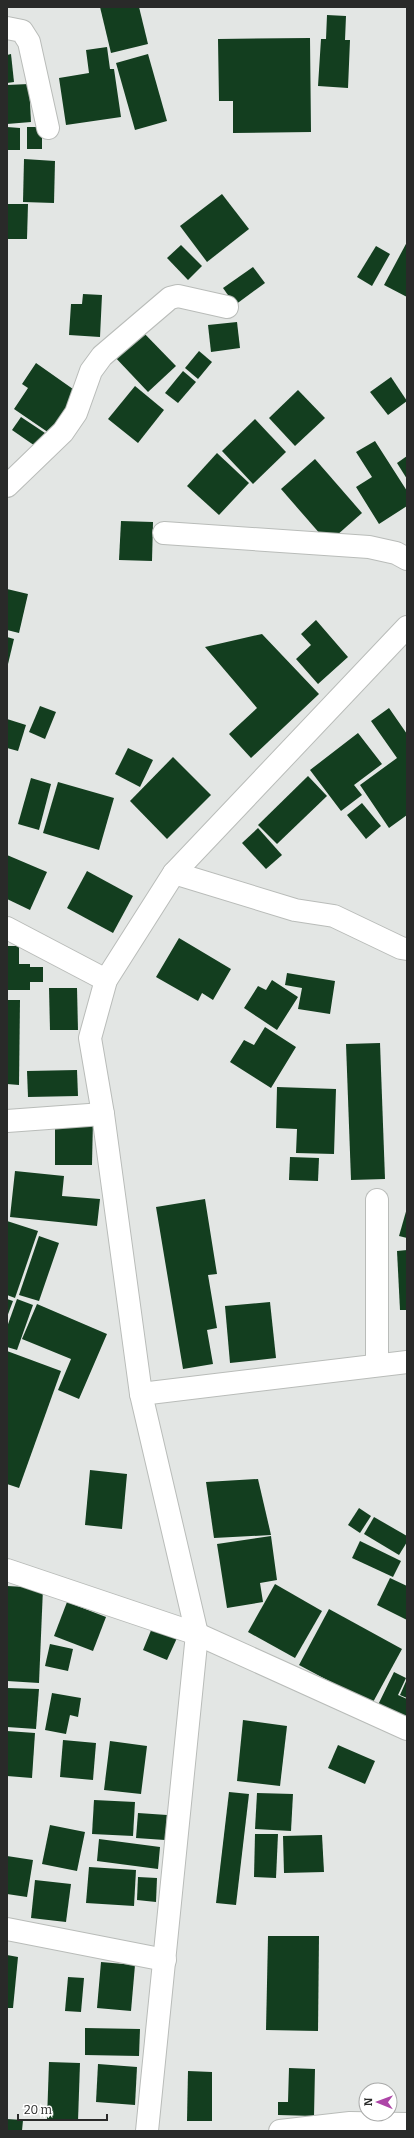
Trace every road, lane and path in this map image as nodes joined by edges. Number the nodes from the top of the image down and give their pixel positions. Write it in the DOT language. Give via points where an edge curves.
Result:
graph roads {
  1 [pos="7,28"];
  2 [pos="48,128"];
  3 [pos="227,307"];
  4 [pos="7,486"];
  5 [pos="164,533"];
  6 [pos="407,559"];
  7 [pos="407,627"];
  8 [pos="174,873"];
  9 [pos="7,928"];
  10 [pos="407,949"];
  11 [pos="106,980"];
  12 [pos="103,1114"];
  13 [pos="7,1120"];
  14 [pos="377,1200"];
  15 [pos="407,1362"];
  16 [pos="377,1364"];
  17 [pos="141,1394"];
  18 [pos="7,1570"];
  19 [pos="197,1634"];
  20 [pos="407,1729"];
  21 [pos="7,1929"];
  22 [pos="165,1960"];
  23 [pos="407,2124"];
  24 [pos="147,2131"];
  25 [pos="280,2131"];
  1 -- 2 [label="street" via="22,32 29,42"];
  3 -- 4 [label="street" via="178,296 170,298 102,356 91,371 76,413 63,432"];
  5 -- 6 [label="street" via="368,547 396,553"];
  7 -- 8 [label="street"];
  8 -- 10 [label="street" via="295,910 334,916"];
  8 -- 11 [label="street"];
  9 -- 11 [label="street"];
  11 -- 12 [label="street" via="90,1038"];
  12 -- 13 [label="street"];
  12 -- 17 [label="street"];
  14 -- 16 [label="street"];
  15 -- 16 [label="street"];
  16 -- 17 [label="street"];
  17 -- 19 [label="street"];
  18 -- 19 [label="street"];
  19 -- 20 [label="street"];
  19 -- 22 [label="street"];
  21 -- 22 [label="street"];
  22 -- 24 [label="street"];
  23 -- 25 [label="street" via="350,2123"];
}
